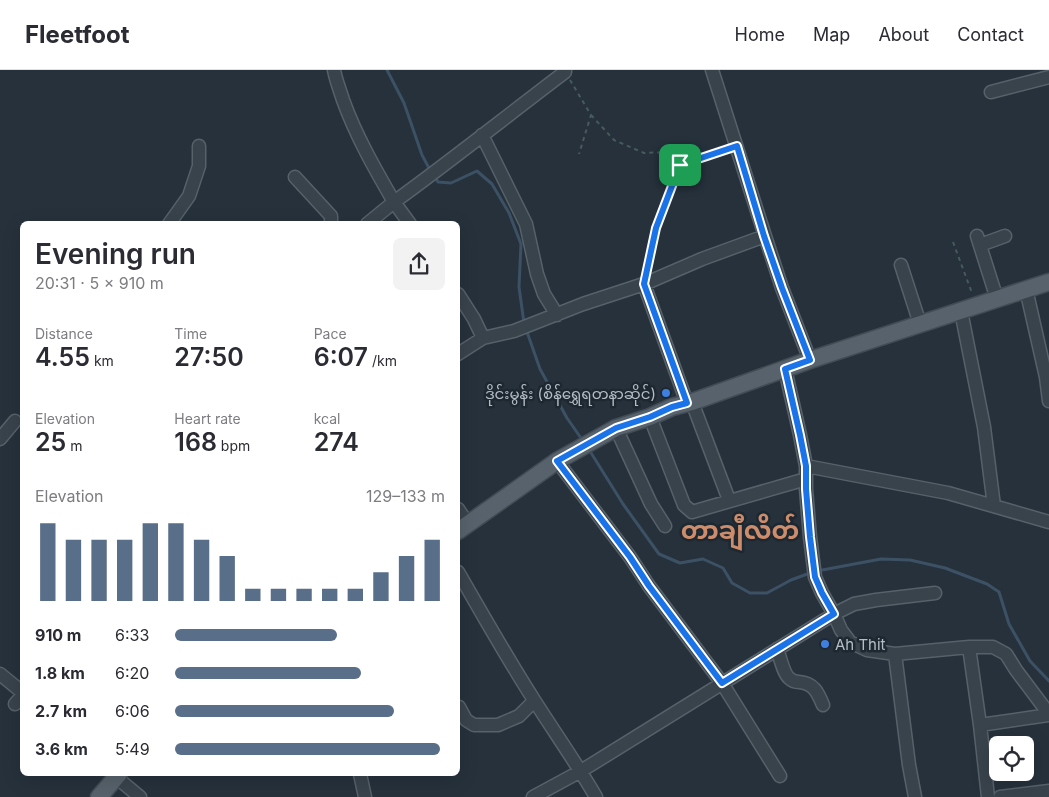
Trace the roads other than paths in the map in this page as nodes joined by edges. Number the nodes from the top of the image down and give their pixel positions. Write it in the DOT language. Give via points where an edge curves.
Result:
graph roads {
  1 [pos="334,70"];
  2 [pos="712,70"];
  3 [pos="565,71"];
  4 [pos="1049,77"];
  5 [pos="992,92"];
  6 [pos="482,135"];
  7 [pos="199,146"];
  8 [pos="295,177"];
  9 [pos="394,202"];
  10 [pos="171,221"];
  11 [pos="331,221"];
  12 [pos="371,221"];
  13 [pos="408,221"];
  14 [pos="764,236"];
  15 [pos="1005,236"];
  16 [pos="901,265"];
  17 [pos="1049,282"];
  18 [pos="644,284"];
  19 [pos="1026,289"];
  20 [pos="460,297"];
  21 [pos="997,299"];
  22 [pos="968,309"];
  23 [pos="557,315"];
  24 [pos="920,324"];
  25 [pos="483,338"];
  26 [pos="460,353"];
  27 [pos="810,360"];
  28 [pos="785,369"];
  29 [pos="1049,401"];
  30 [pos="690,403"];
  31 [pos="650,417"];
  32 [pos="15,421"];
  33 [pos="616,428"];
  34 [pos="0,440"];
  35 [pos="564,457"];
  36 [pos="806,473"];
  37 [pos="729,500"];
  38 [pos="994,506"];
  39 [pos="1049,522"];
  40 [pos="665,526"];
  41 [pos="463,528"];
  42 [pos="460,575"];
  43 [pos="935,593"];
  44 [pos="834,614"];
  45 [pos="968,647"];
  46 [pos="777,649"];
  47 [pos="895,654"];
  48 [pos="0,674"];
  49 [pos="722,683"];
  50 [pos="20,690"];
  51 [pos="534,701"];
  52 [pos="823,705"];
  53 [pos="460,709"];
  54 [pos="1049,714"];
  55 [pos="980,725"];
  56 [pos="581,771"];
  57 [pos="117,776"];
  58 [pos="119,776"];
  59 [pos="360,776"];
  60 [pos="780,776"];
  61 [pos="1049,791"];
  62 [pos="99,797"];
  63 [pos="140,797"];
  64 [pos="365,797"];
  65 [pos="533,797"];
  66 [pos="596,797"];
  67 [pos="915,797"];
  68 [pos="988,797"];
  69 [pos="1000,797"];
  1 -- 9 [label="street" via="352,123"];
  2 -- 14 [label="street"];
  3 -- 6 [label="street"];
  4 -- 5 [label="street"];
  6 -- 9 [label="street"];
  6 -- 23 [label="street" via="526,224 537,274"];
  7 -- 10 [label="street" via="199,166 189,196"];
  8 -- 11 [label="street" via="331,216"];
  9 -- 12 [label="street"];
  9 -- 13 [label="street"];
  14 -- 18 [label="street"];
  14 -- 27 [label="street"];
  15 -- 21 [label="street" via="978,240"];
  16 -- 24 [label="street"];
  17 -- 19 [label="main road"];
  18 -- 23 [label="street"];
  18 -- 30 [label="street"];
  19 -- 21 [label="main road"];
  19 -- 29 [label="street"];
  20 -- 25 [label="street"];
  21 -- 22 [label="main road"];
  22 -- 24 [label="main road"];
  22 -- 38 [label="street"];
  23 -- 25 [label="street" via="514,331"];
  24 -- 27 [label="main road"];
  25 -- 26 [label="street"];
  27 -- 28 [label="main road"];
  28 -- 30 [label="main road"];
  28 -- 36 [label="street"];
  30 -- 31 [label="main road"];
  30 -- 37 [label="street"];
  31 -- 33 [label="main road"];
  31 -- 37 [label="street" via="684,505 692,512"];
  32 -- 34 [label="street"];
  33 -- 35 [label="main road"];
  33 -- 40 [label="street" via="651,504"];
  35 -- 41 [label="main road"];
  35 -- 49 [label="street" via="649,586"];
  36 -- 37 [label="street"];
  36 -- 38 [label="street" via="948,493"];
  36 -- 44 [label="street" via="815,577"];
  38 -- 39 [label="street"];
  42 -- 51 [label="street"];
  43 -- 44 [label="street" via="854,604"];
  44 -- 46 [label="street"];
  44 -- 47 [label="street" via="850,642 867,650"];
  45 -- 47 [label="street"];
  45 -- 54 [label="street" via="993,647 1006,654"];
  45 -- 55 [label="street"];
  46 -- 49 [label="street"];
  46 -- 52 [label="street" via="787,677 794,682 812,685"];
  47 -- 67 [label="street"];
  48 -- 50 [label="street"];
  49 -- 56 [label="street"];
  49 -- 60 [label="street"];
  51 -- 53 [label="street" via="519,716 498,725 474,725 466,720"];
  51 -- 56 [label="street"];
  54 -- 55 [label="street"];
  55 -- 68 [label="street"];
  56 -- 65 [label="street"];
  56 -- 66 [label="street"];
  57 -- 62 [label="main road"];
  58 -- 63 [label="street"];
  59 -- 64 [label="street"];
  61 -- 69 [label="street"];
}
